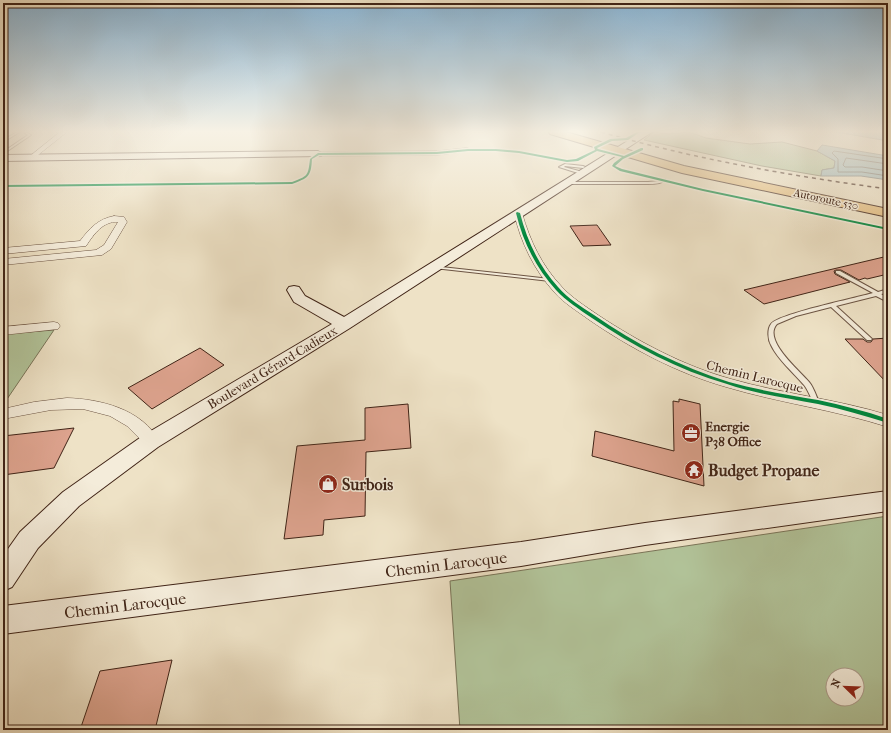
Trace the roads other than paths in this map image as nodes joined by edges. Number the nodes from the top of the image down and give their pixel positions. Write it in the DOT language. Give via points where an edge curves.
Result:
graph roads {
  1 [pos="585,166"];
  2 [pos="593,166"];
  3 [pos="676,166"];
  4 [pos="698,166"];
  5 [pos="664,180"];
  6 [pos="564,183"];
  7 [pos="888,210"];
  8 [pos="518,213"];
  9 [pos="888,213"];
  10 [pos="83,244"];
  11 [pos="3,252"];
  12 [pos="99,253"];
  13 [pos="3,262"];
  14 [pos="433,267"];
  15 [pos="838,272"];
  16 [pos="550,280"];
  17 [pos="294,290"];
  18 [pos="888,291"];
  19 [pos="878,294"];
  20 [pos="888,300"];
  21 [pos="833,306"];
  22 [pos="344,324"];
  23 [pos="54,326"];
  24 [pos="3,331"];
  25 [pos="869,339"];
  26 [pos="816,402"];
  27 [pos="3,414"];
  28 [pos="888,421"];
  29 [pos="151,441"];
  30 [pos="888,501"];
  31 [pos="3,578"];
  32 [pos="3,620"];
  1 -- 6 [label="main road, Boulevard Gérard-Cadieux"];
  2 -- 6 [label="main road, Boulevard Gérard-Cadieux"];
  3 -- 9 [label="highway, Autoroute 530"];
  4 -- 7 [label="highway, Autoroute 530"];
  5 -- 6 [label="lane" via="648,183"];
  6 -- 8 [label="main road, Boulevard Gérard-Cadieux"];
  8 -- 14 [label="main road, Boulevard Gérard-Cadieux"];
  8 -- 16 [label="street, Chemin Larocque" via="529,249"];
  10 -- 11 [label="street"];
  10 -- 12 [label="street"];
  10 -- 12 [label="street" via="96,226 106,220 121,219 123,222 108,247"];
  12 -- 13 [label="street"];
  14 -- 16 [label="lane"];
  14 -- 22 [label="main road, Boulevard Gérard-Cadieux"];
  15 -- 19 [label="lane"];
  16 -- 26 [label="street, Chemin Larocque" via="571,301 611,330 662,358 702,375"];
  17 -- 22 [label="main road" via="299,299"];
  18 -- 19 [label="lane"];
  19 -- 20 [label="lane"];
  19 -- 21 [label="lane"];
  21 -- 25 [label="lane"];
  21 -- 26 [label="lane" via="794,315 775,323 771,329 773,344 808,384"];
  22 -- 29 [label="main road, Boulevard Gérard-Cadieux"];
  23 -- 24 [label="street"];
  26 -- 28 [label="street, Chemin Larocque"];
  27 -- 29 [label="street" via="72,403 97,406 130,420"];
  29 -- 31 [label="main road, Boulevard Gérard-Cadieux" via="71,499 29,540"];
  30 -- 32 [label="main road, Chemin Larocque" via="645,534 521,554"];
}
